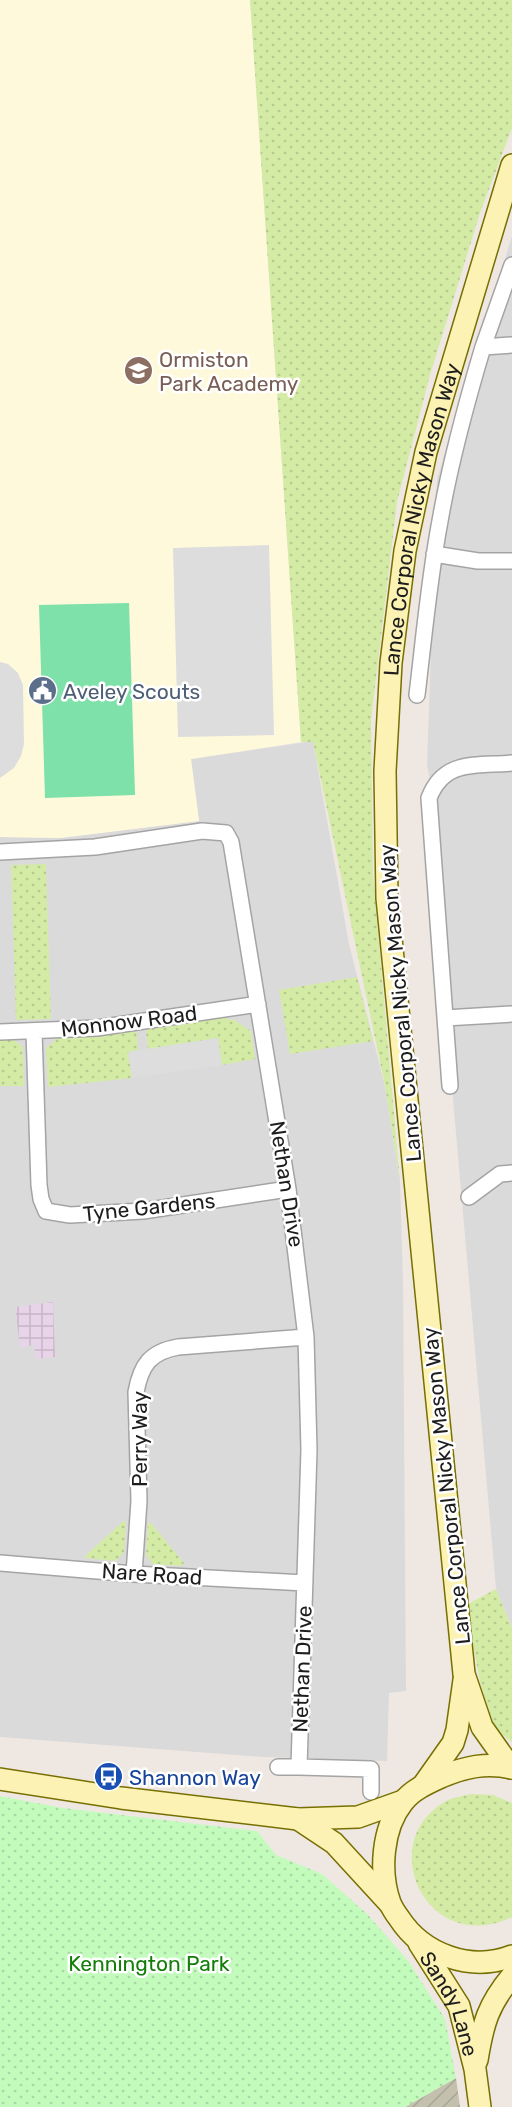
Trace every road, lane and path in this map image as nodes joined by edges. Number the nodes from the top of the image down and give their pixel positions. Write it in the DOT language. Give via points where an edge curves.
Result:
graph roads {
  1 [pos="512,165"];
  2 [pos="512,265"];
  3 [pos="512,345"];
  4 [pos="483,347"];
  5 [pos="434,554"];
  6 [pos="512,561"];
  7 [pos="417,695"];
  8 [pos="512,763"];
  9 [pos="0,852"];
  10 [pos="258,1004"];
  11 [pos="512,1014"];
  12 [pos="445,1018"];
  13 [pos="34,1031"];
  14 [pos="0,1032"];
  15 [pos="450,1086"];
  16 [pos="512,1173"];
  17 [pos="288,1189"];
  18 [pos="469,1197"];
  19 [pos="306,1337"];
  20 [pos="0,1563"];
  21 [pos="134,1574"];
  22 [pos="305,1583"];
  23 [pos="464,1674"];
  24 [pos="278,1767"];
  25 [pos="299,1767"];
  26 [pos="511,1768"];
  27 [pos="0,1779"];
  28 [pos="424,1784"];
  29 [pos="372,1792"];
  30 [pos="403,1801"];
  31 [pos="298,1819"];
  32 [pos="390,1904"];
  33 [pos="417,1940"];
  34 [pos="512,1956"];
  35 [pos="512,1976"];
  36 [pos="475,2069"];
  37 [pos="480,2107"];
  1 -- 23 [label="main road, Lance Corporal Nicky Mason Way" via="426,452 405,551 385,771 387,898"];
  2 -- 4 [label="street"];
  3 -- 4 [label="street"];
  4 -- 5 [label="street" via="456,447"];
  5 -- 6 [label="street" via="478,561"];
  5 -- 7 [label="street"];
  8 -- 12 [label="street" via="446,773 434,784 429,798"];
  9 -- 10 [label="street, Nethan Drive" via="95,848 202,831 226,833 231,842"];
  10 -- 13 [label="street, Monnow Road" via="97,1028"];
  10 -- 17 [label="street, Nethan Drive"];
  11 -- 12 [label="street"];
  12 -- 15 [label="street"];
  13 -- 14 [label="street, Monnow Road"];
  13 -- 17 [label="street, Tyne Gardens" via="39,1185 46,1211 70,1215 143,1211"];
  16 -- 18 [label="street" via="500,1174"];
  17 -- 19 [label="street, Nethan Drive"];
  19 -- 21 [label="street, Perry Way" via="178,1347 162,1350 149,1359 139,1376 136,1392 139,1501"];
  19 -- 22 [label="street, Nethan Drive" via="309,1450"];
  20 -- 21 [label="street, Nare Road"];
  21 -- 22 [label="street, Nare Road"];
  22 -- 25 [label="street, Nethan Drive"];
  23 -- 26 [label="main road, Lance Corporal Nicky Mason Way" via="482,1727"];
  23 -- 28 [label="main road, Lance Corporal Nicky Mason Way" via="453,1743"];
  24 -- 25 [label="street"];
  25 -- 29 [label="street" via="371,1769"];
  26 -- 28 [label="main road" via="488,1764 464,1767"];
  27 -- 31 [label="main road"];
  28 -- 30 [label="main road"];
  30 -- 31 [label="main road" via="358,1817"];
  30 -- 32 [label="main road" via="385,1844 383,1862"];
  31 -- 32 [label="main road, Sandy Lane" via="334,1843"];
  32 -- 33 [label="main road, Sandy Lane"];
  33 -- 34 [label="main road" via="434,1951 475,1962"];
  33 -- 36 [label="main road, Sandy Lane" via="459,2006"];
  35 -- 36 [label="main road, Sandy Lane" via="487,2014"];
  36 -- 37 [label="main road, Sandy Lane"];
}
